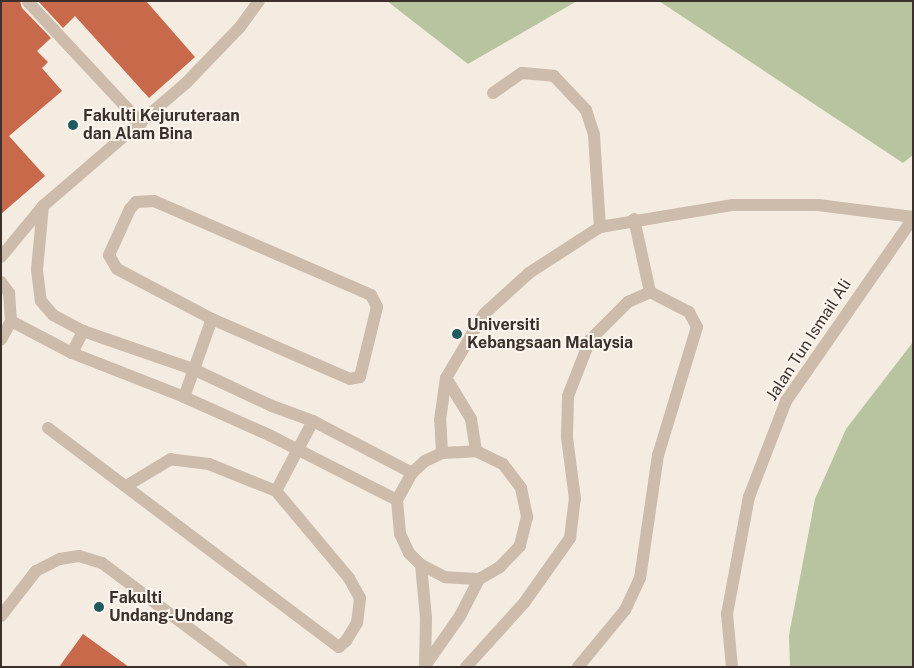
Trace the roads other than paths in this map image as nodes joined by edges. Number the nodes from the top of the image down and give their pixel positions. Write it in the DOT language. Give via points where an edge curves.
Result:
graph roads {
  1 [pos="259,1"];
  2 [pos="28,2"];
  3 [pos="492,93"];
  4 [pos="141,123"];
  5 [pos="43,206"];
  6 [pos="913,218"];
  7 [pos="634,219"];
  8 [pos="600,227"];
  9 [pos="1,257"];
  10 [pos="1,282"];
  11 [pos="650,292"];
  12 [pos="212,319"];
  13 [pos="11,321"];
  14 [pos="83,331"];
  15 [pos="1,340"];
  16 [pos="72,353"];
  17 [pos="193,369"];
  18 [pos="446,378"];
  19 [pos="184,397"];
  20 [pos="313,421"];
  21 [pos="48,428"];
  22 [pos="299,451"];
  23 [pos="476,451"];
  24 [pos="442,453"];
  25 [pos="412,473"];
  26 [pos="126,486"];
  27 [pos="276,491"];
  28 [pos="397,500"];
  29 [pos="421,565"];
  30 [pos="479,580"];
  31 [pos="1,616"];
  32 [pos="425,666"];
  33 [pos="241,667"];
  34 [pos="466,667"];
  35 [pos="578,667"];
  36 [pos="732,667"];
  1 -- 4 [label="street" via="233,34"];
  2 -- 4 [label="street"];
  3 -- 8 [label="street" via="522,73 554,76 586,110 594,135"];
  4 -- 5 [label="street"];
  5 -- 9 [label="street"];
  5 -- 14 [label="street" via="37,270 41,301 53,315"];
  6 -- 7 [label="street" via="818,205 733,205"];
  6 -- 36 [label="street, Jalan Tun Ismail Ali" via="786,401 749,497 727,614"];
  7 -- 8 [label="street"];
  7 -- 11 [label="street"];
  8 -- 18 [label="street" via="529,273 484,314"];
  10 -- 13 [label="street" via="10,293"];
  11 -- 34 [label="street" via="628,302 590,340 568,396 567,437 575,499 570,538 524,603"];
  11 -- 35 [label="street" via="689,312 697,327 658,455 640,578 625,610"];
  12 -- 12 [label="street" via="356,380 360,377 377,307 371,295 362,291 154,201 136,202 109,255 117,269"];
  12 -- 17 [label="street"];
  13 -- 15 [label="street"];
  13 -- 16 [label="street"];
  14 -- 16 [label="street"];
  14 -- 17 [label="street"];
  16 -- 19 [label="street"];
  17 -- 19 [label="street"];
  17 -- 20 [label="street" via="272,406"];
  18 -- 23 [label="street" via="471,418"];
  18 -- 24 [label="street" via="440,420"];
  19 -- 22 [label="street"];
  20 -- 22 [label="street"];
  20 -- 25 [label="street"];
  21 -- 26 [label="street"];
  22 -- 27 [label="street"];
  22 -- 28 [label="street"];
  23 -- 24 [label="street"];
  23 -- 30 [label="street" via="503,464 521,488 528,517 520,546 500,567"];
  24 -- 25 [label="street" via="425,460"];
  25 -- 28 [label="street"];
  26 -- 27 [label="street" via="171,459 209,464"];
  26 -- 27 [label="street" via="339,647 357,622 360,598 350,578"];
  28 -- 29 [label="street" via="400,534 409,553"];
  29 -- 30 [label="street" via="445,577"];
  29 -- 32 [label="street" via="426,618"];
  30 -- 32 [label="street" via="460,616"];
  31 -- 33 [label="street" via="36,571 60,559 79,556 102,563"];
}
